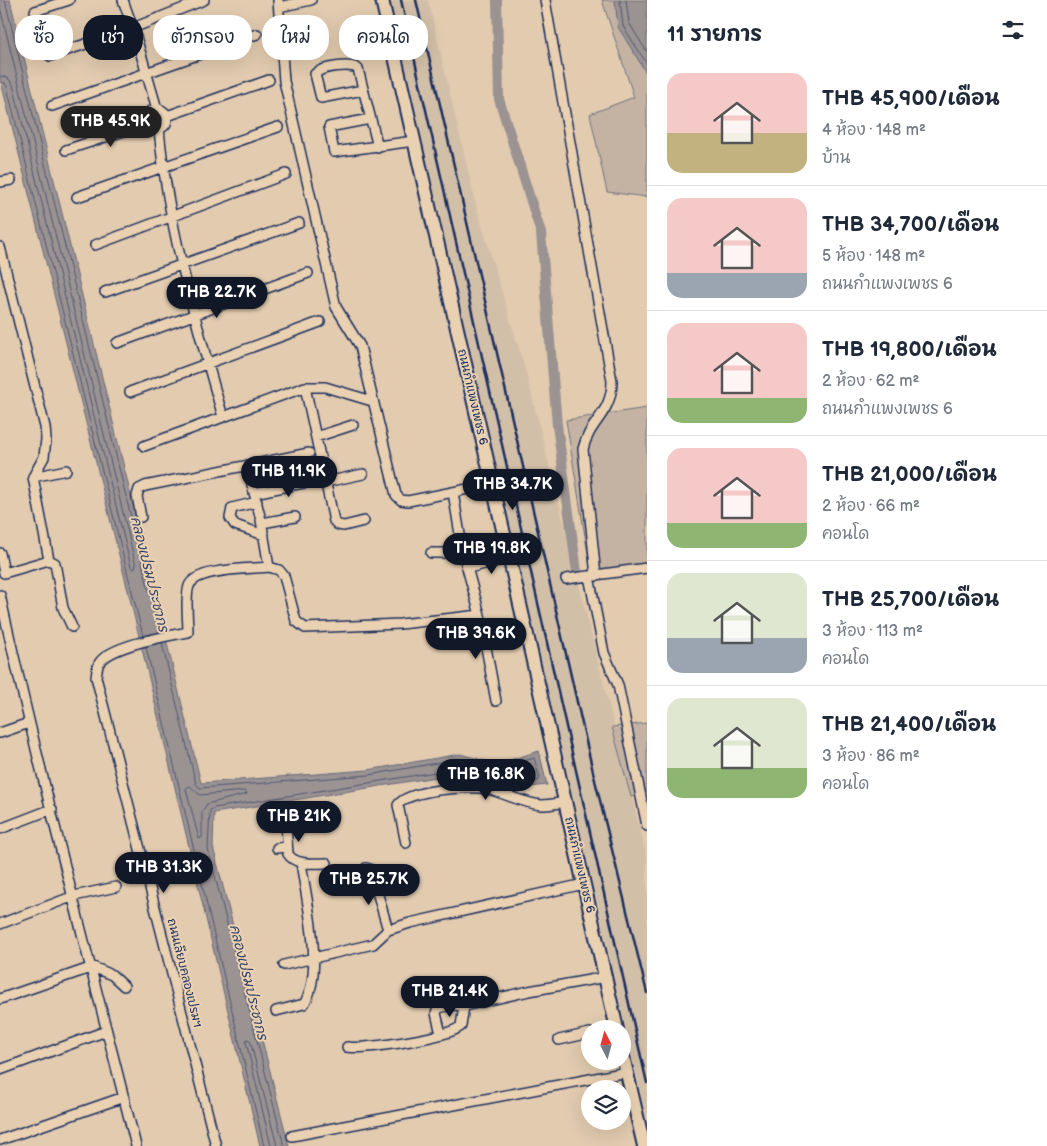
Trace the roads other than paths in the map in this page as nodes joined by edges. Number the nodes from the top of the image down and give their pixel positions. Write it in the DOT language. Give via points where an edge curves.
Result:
graph roads {
  1 [pos="69,0"];
  2 [pos="123,0"];
  3 [pos="204,0"];
  4 [pos="311,0"];
  5 [pos="382,0"];
  6 [pos="545,0"];
  7 [pos="278,4"];
  8 [pos="35,11"];
  9 [pos="128,15"];
  10 [pos="143,24"];
  11 [pos="257,34"];
  12 [pos="142,60"];
  13 [pos="146,73"];
  14 [pos="269,80"];
  15 [pos="363,90"];
  16 [pos="52,106"];
  17 [pos="157,109"];
  18 [pos="167,116"];
  19 [pos="370,119"];
  20 [pos="148,123"];
  21 [pos="278,127"];
  22 [pos="159,129"];
  23 [pos="414,141"];
  24 [pos="378,147"];
  25 [pos="66,150"];
  26 [pos="162,167"];
  27 [pos="286,174"];
  28 [pos="11,180"];
  29 [pos="0,182"];
  30 [pos="77,197"];
  31 [pos="171,218"];
  32 [pos="299,223"];
  33 [pos="95,245"];
  34 [pos="0,247"];
  35 [pos="181,265"];
  36 [pos="308,273"];
  37 [pos="105,292"];
  38 [pos="194,315"];
  39 [pos="320,322"];
  40 [pos="117,343"];
  41 [pos="208,363"];
  42 [pos="305,387"];
  43 [pos="130,392"];
  44 [pos="372,401"];
  45 [pos="222,417"];
  46 [pos="353,425"];
  47 [pos="316,437"];
  48 [pos="144,446"];
  49 [pos="309,453"];
  50 [pos="247,465"];
  51 [pos="66,470"];
  52 [pos="363,474"];
  53 [pos="33,478"];
  54 [pos="322,481"];
  55 [pos="493,484"];
  56 [pos="453,492"];
  57 [pos="256,498"];
  58 [pos="141,517"];
  59 [pos="295,517"];
  60 [pos="364,521"];
  61 [pos="262,523"];
  62 [pos="264,535"];
  63 [pos="0,553"];
  64 [pos="431,553"];
  65 [pos="463,553"];
  66 [pos="510,558"];
  67 [pos="49,560"];
  68 [pos="269,567"];
  69 [pos="468,568"];
  70 [pos="647,568"];
  71 [pos="593,576"];
  72 [pos="2,578"];
  73 [pos="566,579"];
  74 [pos="0,595"];
  75 [pos="480,615"];
  76 [pos="72,627"];
  77 [pos="496,701"];
  78 [pos="29,723"];
  79 [pos="0,733"];
  80 [pos="566,802"];
  81 [pos="285,809"];
  82 [pos="52,810"];
  83 [pos="646,813"];
  84 [pos="647,826"];
  85 [pos="0,829"];
  86 [pos="406,843"];
  87 [pos="287,847"];
  88 [pos="277,848"];
  89 [pos="301,862"];
  90 [pos="327,863"];
  91 [pos="366,868"];
  92 [pos="584,884"];
  93 [pos="116,887"];
  94 [pos="74,896"];
  95 [pos="0,924"];
  96 [pos="388,930"];
  97 [pos="314,958"];
  98 [pos="284,965"];
  99 [pos="91,968"];
  100 [pos="606,977"];
  101 [pos="124,986"];
  102 [pos="0,999"];
  103 [pos="464,1006"];
  104 [pos="276,1011"];
  105 [pos="614,1020"];
  106 [pos="106,1032"];
  107 [pos="441,1034"];
  108 [pos="581,1035"];
  109 [pos="559,1040"];
  110 [pos="347,1047"];
  111 [pos="0,1070"];
  112 [pos="627,1072"];
  113 [pos="124,1097"];
  114 [pos="292,1136"];
  115 [pos="0,1140"];
  116 [pos="136,1146"];
  117 [pos="216,1146"];
  118 [pos="644,1146"];
  1 -- 8 [label="street"];
  2 -- 9 [label="street"];
  3 -- 10 [label="street"];
  4 -- 7 [label="street"];
  5 -- 23 [label="main road, ถนนกำแพงเพชร 6"];
  6 -- 71 [label="street" via="612,381 608,406 586,438 583,449"];
  7 -- 44 [label="street" via="284,81 336,307 360,346"];
  11 -- 13 [label="street"];
  12 -- 13 [label="street"];
  13 -- 16 [label="street"];
  13 -- 17 [label="street"];
  14 -- 18 [label="street"];
  15 -- 15 [label="street" via="321,98 315,74 320,70 356,66"];
  15 -- 19 [label="street"];
  17 -- 18 [label="street"];
  17 -- 20 [label="street" via="148,114"];
  18 -- 22 [label="street" via="166,123"];
  19 -- 24 [label="street"];
  19 -- 24 [label="street" via="329,127 332,150 338,153"];
  20 -- 22 [label="street"];
  20 -- 25 [label="street"];
  21 -- 26 [label="street"];
  22 -- 26 [label="street"];
  23 -- 24 [label="street"];
  23 -- 55 [label="main road, ถนนกำแพงเพชร 6"];
  26 -- 30 [label="street"];
  26 -- 31 [label="street"];
  27 -- 31 [label="street"];
  28 -- 29 [label="street"];
  31 -- 33 [label="street"];
  31 -- 35 [label="street"];
  32 -- 35 [label="street"];
  34 -- 53 [label="street" via="45,427 44,457"];
  35 -- 37 [label="street"];
  35 -- 38 [label="street"];
  36 -- 38 [label="street"];
  38 -- 40 [label="street"];
  38 -- 41 [label="street"];
  39 -- 41 [label="street"];
  41 -- 43 [label="street"];
  41 -- 45 [label="street"];
  42 -- 44 [label="street" via="325,387"];
  42 -- 45 [label="street"];
  42 -- 47 [label="street"];
  44 -- 56 [label="street" via="396,495 408,501"];
  45 -- 48 [label="street"];
  46 -- 47 [label="street"];
  47 -- 54 [label="street"];
  49 -- 50 [label="street"];
  50 -- 57 [label="street"];
  50 -- 58 [label="street" via="139,489"];
  51 -- 53 [label="street"];
  52 -- 54 [label="street"];
  53 -- 67 [label="street"];
  54 -- 57 [label="street"];
  54 -- 60 [label="street" via="338,525"];
  55 -- 56 [label="street"];
  55 -- 66 [label="main road, ถนนกำแพงเพชร 6"];
  56 -- 65 [label="street"];
  57 -- 61 [label="street"];
  57 -- 62 [label="street" via="232,508 230,518 235,525"];
  59 -- 61 [label="street"];
  61 -- 62 [label="street"];
  62 -- 68 [label="street"];
  63 -- 72 [label="street"];
  64 -- 65 [label="street"];
  65 -- 69 [label="street"];
  66 -- 69 [label="street"];
  66 -- 80 [label="main road, ถนนกำแพงเพชร 6"];
  67 -- 72 [label="street"];
  67 -- 76 [label="street" via="55,563 63,608"];
  68 -- 75 [label="street" via="279,570 284,576 296,621 305,628 400,624"];
  68 -- 117 [label="street, ถนนเลียบคลองเปรมฯ" via="205,573 193,578 188,587 188,632 130,646 105,656 99,663 96,677"];
  69 -- 75 [label="street"];
  70 -- 71 [label="street"];
  71 -- 73 [label="street"];
  71 -- 83 [label="street" via="604,653 618,685"];
  74 -- 78 [label="street"];
  75 -- 77 [label="street"];
  78 -- 79 [label="street"];
  78 -- 82 [label="street"];
  80 -- 86 [label="street" via="543,805 485,788 412,795 398,805"];
  80 -- 92 [label="main road, ถนนกำแพงเพชร 6"];
  81 -- 87 [label="street"];
  82 -- 85 [label="street"];
  82 -- 94 [label="street"];
  83 -- 84 [label="street"];
  87 -- 88 [label="street"];
  87 -- 89 [label="street" via="291,858"];
  89 -- 90 [label="street"];
  89 -- 97 [label="street"];
  91 -- 96 [label="street" via="372,874"];
  92 -- 96 [label="street"];
  92 -- 100 [label="main road, ถนนกำแพงเพชร 6"];
  93 -- 94 [label="street"];
  94 -- 95 [label="street"];
  94 -- 99 [label="street"];
  96 -- 97 [label="street" via="373,944"];
  97 -- 98 [label="street"];
  97 -- 104 [label="street" via="312,987 304,1004"];
  99 -- 101 [label="street" via="112,975"];
  99 -- 102 [label="street"];
  99 -- 106 [label="street"];
  100 -- 103 [label="street"];
  100 -- 105 [label="main road, ถนนกำแพงเพชร 6"];
  103 -- 107 [label="street" via="461,1026"];
  103 -- 107 [label="street" via="438,1008 436,1013"];
  106 -- 111 [label="street"];
  106 -- 113 [label="street"];
  107 -- 110 [label="street" via="378,1046"];
  108 -- 109 [label="street"];
  112 -- 114 [label="street"];
  112 -- 118 [label="main road"];
  113 -- 115 [label="street"];
  113 -- 116 [label="street"];
}
